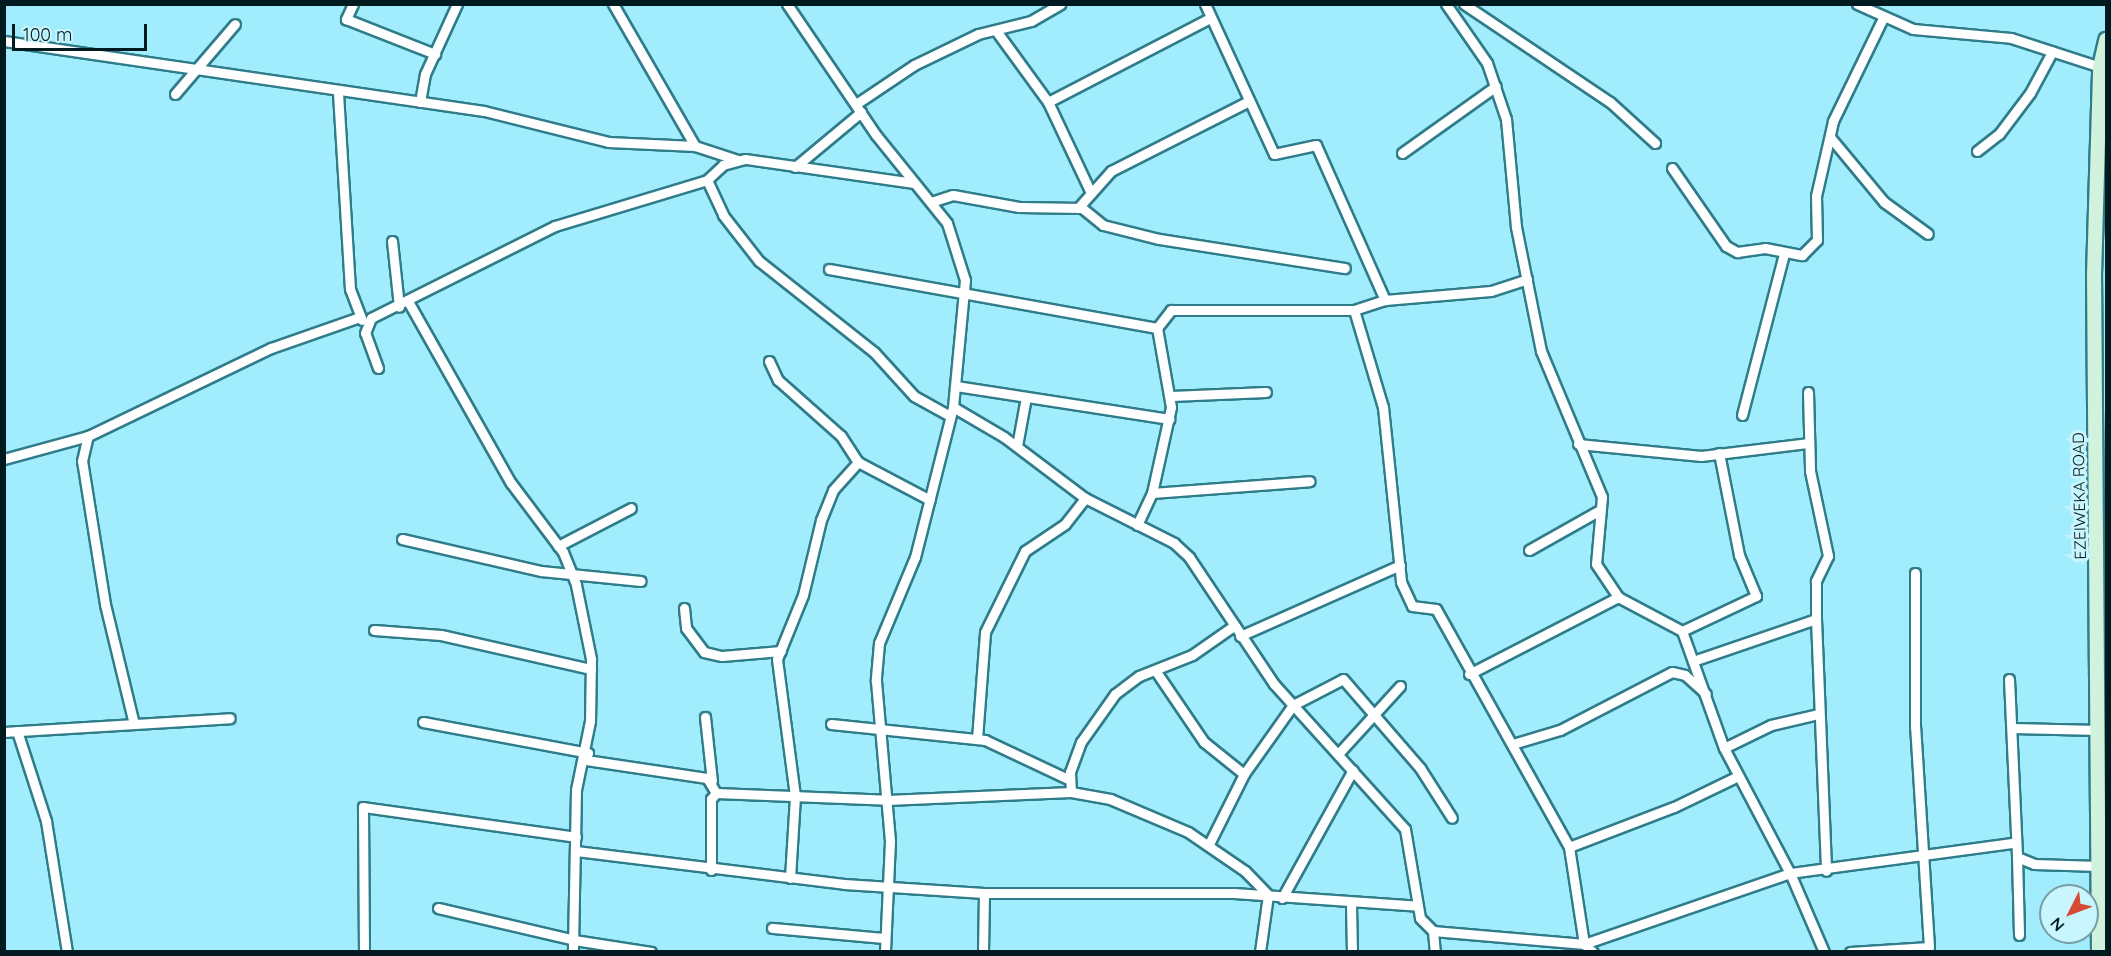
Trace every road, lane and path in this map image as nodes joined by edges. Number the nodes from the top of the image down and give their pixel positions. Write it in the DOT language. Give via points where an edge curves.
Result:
graph roads {
  1 [pos="353,4"];
  2 [pos="457,4"];
  3 [pos="613,4"];
  4 [pos="1060,4"];
  5 [pos="1205,4"];
  6 [pos="1446,4"];
  7 [pos="1464,4"];
  8 [pos="1857,4"];
  9 [pos="789,5"];
  10 [pos="1210,18"];
  11 [pos="1883,18"];
  12 [pos="235,24"];
  13 [pos="997,32"];
  14 [pos="2106,40"];
  15 [pos="4,41"];
  16 [pos="2052,52"];
  17 [pos="435,54"];
  18 [pos="2100,67"];
  19 [pos="197,69"];
  20 [pos="1496,86"];
  21 [pos="338,93"];
  22 [pos="175,94"];
  23 [pos="1249,101"];
  24 [pos="420,102"];
  25 [pos="1048,102"];
  26 [pos="859,108"];
  27 [pos="1830,137"];
  28 [pos="1655,143"];
  29 [pos="695,146"];
  30 [pos="2102,150"];
  31 [pos="1977,151"];
  32 [pos="1402,153"];
  33 [pos="738,160"];
  34 [pos="795,167"];
  35 [pos="1672,168"];
  36 [pos="707,180"];
  37 [pos="914,183"];
  38 [pos="1091,193"];
  39 [pos="931,202"];
  40 [pos="1078,208"];
  41 [pos="1928,234"];
  42 [pos="392,241"];
  43 [pos="1784,254"];
  44 [pos="1345,268"];
  45 [pos="829,269"];
  46 [pos="1527,279"];
  47 [pos="965,297"];
  48 [pos="1385,300"];
  49 [pos="409,303"];
  50 [pos="399,307"];
  51 [pos="1354,310"];
  52 [pos="363,320"];
  53 [pos="1157,328"];
  54 [pos="769,361"];
  55 [pos="378,368"];
  56 [pos="956,386"];
  57 [pos="1266,392"];
  58 [pos="1808,392"];
  59 [pos="1171,396"];
  60 [pos="1026,398"];
  61 [pos="2101,410"];
  62 [pos="952,412"];
  63 [pos="1742,415"];
  64 [pos="1169,419"];
  65 [pos="88,436"];
  66 [pos="1809,442"];
  67 [pos="1578,444"];
  68 [pos="1017,446"];
  69 [pos="1719,453"];
  70 [pos="4,459"];
  71 [pos="858,462"];
  72 [pos="1310,481"];
  73 [pos="1152,493"];
  74 [pos="1085,498"];
  75 [pos="930,500"];
  76 [pos="631,508"];
  77 [pos="1600,510"];
  78 [pos="1137,525"];
  79 [pos="402,539"];
  80 [pos="558,546"];
  81 [pos="1529,550"];
  82 [pos="1400,565"];
  83 [pos="571,572"];
  84 [pos="1915,573"];
  85 [pos="641,581"];
  86 [pos="1618,597"];
  87 [pos="684,608"];
  88 [pos="1816,619"];
  89 [pos="1235,625"];
  90 [pos="374,630"];
  91 [pos="1682,631"];
  92 [pos="1240,636"];
  93 [pos="781,651"];
  94 [pos="1693,661"];
  95 [pos="591,669"];
  96 [pos="1155,670"];
  97 [pos="1469,674"];
  98 [pos="2009,679"];
  99 [pos="1400,687"];
  100 [pos="2103,692"];
  101 [pos="1710,698"];
  102 [pos="1293,705"];
  103 [pos="1818,714"];
  104 [pos="1374,716"];
  105 [pos="705,717"];
  106 [pos="230,718"];
  107 [pos="133,720"];
  108 [pos="423,722"];
  109 [pos="831,724"];
  110 [pos="2012,728"];
  111 [pos="2099,730"];
  112 [pos="17,731"];
  113 [pos="883,731"];
  114 [pos="4,732"];
  115 [pos="977,739"];
  116 [pos="1516,743"];
  117 [pos="1724,748"];
  118 [pos="1338,754"];
  119 [pos="587,757"];
  120 [pos="1353,770"];
  121 [pos="1244,774"];
  122 [pos="1738,776"];
  123 [pos="1070,780"];
  124 [pos="712,781"];
  125 [pos="1071,792"];
  126 [pos="716,793"];
  127 [pos="795,796"];
  128 [pos="2103,796"];
  129 [pos="887,800"];
  130 [pos="1452,818"];
  131 [pos="576,837"];
  132 [pos="2013,843"];
  133 [pos="1209,844"];
  134 [pos="1569,847"];
  135 [pos="576,851"];
  136 [pos="1925,857"];
  137 [pos="2017,857"];
  138 [pos="2099,866"];
  139 [pos="711,870"];
  140 [pos="1826,871"];
  141 [pos="1791,873"];
  142 [pos="790,878"];
  143 [pos="2103,884"];
  144 [pos="887,887"];
  145 [pos="984,894"];
  146 [pos="1268,895"];
  147 [pos="1282,898"];
  148 [pos="1351,905"];
  149 [pos="1418,906"];
  150 [pos="438,909"];
  151 [pos="772,928"];
  152 [pos="1433,931"];
  153 [pos="2019,934"];
  154 [pos="885,938"];
  155 [pos="574,940"];
  156 [pos="1584,944"];
  157 [pos="1562,948"];
  158 [pos="67,951"];
  159 [pos="364,951"];
  160 [pos="573,951"];
  161 [pos="651,951"];
  162 [pos="885,951"];
  163 [pos="983,951"];
  164 [pos="1260,951"];
  165 [pos="1352,951"];
  166 [pos="1435,951"];
  167 [pos="1593,951"];
  168 [pos="1824,951"];
  169 [pos="1850,951"];
  170 [pos="2099,951"];
  1 -- 17 [label="street" via="346,19"];
  2 -- 17 [label="street"];
  3 -- 29 [label="street"];
  4 -- 13 [label="street"];
  5 -- 10 [label="street"];
  6 -- 20 [label="street" via="1470,33"];
  7 -- 28 [label="street" via="1610,102"];
  8 -- 11 [label="street"];
  9 -- 26 [label="street"];
  10 -- 23 [label="street"];
  10 -- 25 [label="street"];
  11 -- 16 [label="street" via="1913,29 1973,32"];
  11 -- 27 [label="street"];
  12 -- 19 [label="street"];
  13 -- 25 [label="street"];
  13 -- 26 [label="street" via="978,34 914,65"];
  14 -- 18 [label="main road, EZEIWEKA ROAD"];
  15 -- 19 [label="street"];
  16 -- 18 [label="street"];
  16 -- 31 [label="street" via="2031,93 1999,134"];
  17 -- 24 [label="street"];
  18 -- 30 [label="main road, EZEIWEKA ROAD"];
  19 -- 21 [label="street"];
  19 -- 22 [label="street"];
  20 -- 32 [label="street"];
  20 -- 46 [label="street" via="1506,119 1513,207"];
  21 -- 24 [label="street"];
  21 -- 52 [label="street" via="351,303"];
  23 -- 38 [label="street" via="1111,171"];
  23 -- 48 [label="street" via="1274,154 1316,145"];
  24 -- 29 [label="street" via="562,127 619,144"];
  25 -- 38 [label="street"];
  26 -- 34 [label="street"];
  26 -- 37 [label="street"];
  27 -- 41 [label="street" via="1884,202"];
  27 -- 43 [label="street" via="1816,196 1817,240 1802,255"];
  29 -- 33 [label="street"];
  30 -- 61 [label="main road, EZEIWEKA ROAD"];
  33 -- 34 [label="street"];
  33 -- 36 [label="street"];
  34 -- 37 [label="street"];
  35 -- 43 [label="street" via="1726,246 1737,252 1765,248"];
  36 -- 49 [label="street" via="555,226"];
  36 -- 62 [label="street" via="723,215 759,261 874,352 914,396"];
  37 -- 39 [label="street"];
  38 -- 40 [label="street"];
  39 -- 40 [label="street" via="952,195 1019,207"];
  39 -- 47 [label="street" via="958,247"];
  40 -- 44 [label="street" via="1109,227 1159,239"];
  42 -- 50 [label="street"];
  43 -- 63 [label="street"];
  45 -- 47 [label="street"];
  46 -- 48 [label="street" via="1479,293"];
  46 -- 67 [label="street" via="1540,351"];
  47 -- 53 [label="street"];
  47 -- 56 [label="street"];
  48 -- 51 [label="street"];
  49 -- 50 [label="street"];
  49 -- 80 [label="street" via="516,491"];
  50 -- 52 [label="street"];
  51 -- 53 [label="street" via="1171,310"];
  51 -- 82 [label="street" via="1383,407"];
  52 -- 55 [label="street"];
  52 -- 65 [label="street" via="271,348"];
  53 -- 59 [label="street"];
  54 -- 71 [label="street" via="778,380 841,436"];
  56 -- 60 [label="street"];
  56 -- 62 [label="street"];
  57 -- 59 [label="street"];
  58 -- 66 [label="street"];
  59 -- 64 [label="street"];
  60 -- 64 [label="street"];
  60 -- 68 [label="street"];
  61 -- 100 [label="main road, EZEIWEKA ROAD"];
  62 -- 68 [label="street"];
  62 -- 75 [label="street"];
  64 -- 73 [label="street"];
  65 -- 70 [label="street"];
  65 -- 107 [label="street" via="82,461 105,604"];
  66 -- 69 [label="street"];
  66 -- 88 [label="street" via="1828,556 1816,581"];
  67 -- 69 [label="street"];
  67 -- 77 [label="street" via="1600,489"];
  68 -- 74 [label="street"];
  69 -- 91 [label="street" via="1739,555 1756,596"];
  71 -- 75 [label="street"];
  71 -- 93 [label="street" via="833,490 821,520 803,595"];
  72 -- 73 [label="street"];
  73 -- 78 [label="street"];
  74 -- 78 [label="street"];
  74 -- 115 [label="street" via="1065,524 1025,551 985,632"];
  75 -- 113 [label="street" via="915,557 879,643 876,681"];
  76 -- 80 [label="street"];
  77 -- 81 [label="street"];
  77 -- 86 [label="street" via="1596,564"];
  78 -- 89 [label="street" via="1189,557"];
  79 -- 83 [label="street" via="541,571"];
  80 -- 83 [label="street"];
  82 -- 92 [label="street"];
  82 -- 97 [label="street" via="1409,602 1416,608 1436,609"];
  83 -- 85 [label="street"];
  83 -- 95 [label="street"];
  84 -- 136 [label="street" via="1915,728"];
  86 -- 91 [label="street"];
  86 -- 97 [label="street"];
  87 -- 93 [label="street" via="686,628 704,652 722,656"];
  88 -- 94 [label="street"];
  88 -- 103 [label="street"];
  89 -- 92 [label="street"];
  89 -- 96 [label="street" via="1192,656"];
  90 -- 95 [label="street" via="441,635"];
  91 -- 94 [label="street"];
  92 -- 102 [label="street"];
  93 -- 127 [label="street" via="776,678"];
  94 -- 101 [label="street"];
  95 -- 119 [label="street"];
  96 -- 121 [label="street" via="1204,742"];
  96 -- 123 [label="street" via="1115,694 1099,712 1081,742"];
  97 -- 116 [label="street"];
  98 -- 110 [label="street"];
  99 -- 104 [label="street"];
  100 -- 111 [label="main road, EZEIWEKA ROAD"];
  101 -- 116 [label="street" via="1685,675 1672,672 1560,730"];
  101 -- 117 [label="street"];
  102 -- 104 [label="street" via="1343,679"];
  102 -- 118 [label="street"];
  102 -- 121 [label="street"];
  103 -- 117 [label="street" via="1771,725"];
  103 -- 140 [label="street"];
  104 -- 118 [label="street"];
  104 -- 130 [label="street" via="1420,768"];
  105 -- 124 [label="street"];
  106 -- 107 [label="street"];
  107 -- 112 [label="street"];
  108 -- 119 [label="street"];
  109 -- 113 [label="street"];
  110 -- 111 [label="street"];
  110 -- 132 [label="street"];
  111 -- 128 [label="main road, EZEIWEKA ROAD"];
  112 -- 114 [label="street"];
  112 -- 158 [label="street" via="46,821"];
  113 -- 115 [label="street"];
  113 -- 129 [label="street"];
  115 -- 123 [label="street" via="1009,747"];
  116 -- 134 [label="street"];
  117 -- 122 [label="street"];
  118 -- 120 [label="street"];
  119 -- 124 [label="street"];
  119 -- 131 [label="street" via="576,790"];
  120 -- 147 [label="street"];
  120 -- 149 [label="street" via="1404,829"];
  121 -- 133 [label="street"];
  122 -- 134 [label="street" via="1674,807"];
  122 -- 141 [label="street"];
  123 -- 125 [label="street"];
  124 -- 126 [label="street"];
  125 -- 129 [label="street"];
  125 -- 133 [label="street" via="1110,799"];
  126 -- 127 [label="street"];
  126 -- 139 [label="street" via="711,799"];
  127 -- 129 [label="street"];
  127 -- 142 [label="street"];
  128 -- 138 [label="main road, EZEIWEKA ROAD"];
  129 -- 144 [label="street"];
  131 -- 135 [label="street"];
  131 -- 159 [label="street" via="363,807"];
  132 -- 136 [label="street"];
  132 -- 137 [label="street"];
  133 -- 146 [label="street"];
  134 -- 156 [label="street"];
  135 -- 139 [label="street"];
  135 -- 155 [label="street"];
  136 -- 140 [label="street"];
  136 -- 169 [label="street" via="1929,947"];
  137 -- 138 [label="street" via="2034,864"];
  137 -- 153 [label="street"];
  138 -- 143 [label="main road, EZEIWEKA ROAD"];
  139 -- 142 [label="street"];
  140 -- 141 [label="street"];
  141 -- 156 [label="street"];
  141 -- 168 [label="street"];
  142 -- 144 [label="street"];
  143 -- 170 [label="main road, EZEIWEKA ROAD"];
  144 -- 145 [label="street"];
  144 -- 154 [label="street"];
  145 -- 146 [label="street"];
  145 -- 163 [label="street"];
  146 -- 147 [label="street"];
  146 -- 164 [label="street"];
  147 -- 148 [label="street"];
  148 -- 149 [label="street"];
  148 -- 165 [label="street"];
  149 -- 152 [label="street" via="1420,918"];
  150 -- 155 [label="street"];
  151 -- 154 [label="street"];
  152 -- 157 [label="street"];
  152 -- 166 [label="street"];
  154 -- 162 [label="street"];
  155 -- 160 [label="street"];
  155 -- 161 [label="street"];
  156 -- 157 [label="street"];
  156 -- 167 [label="street"];
}
